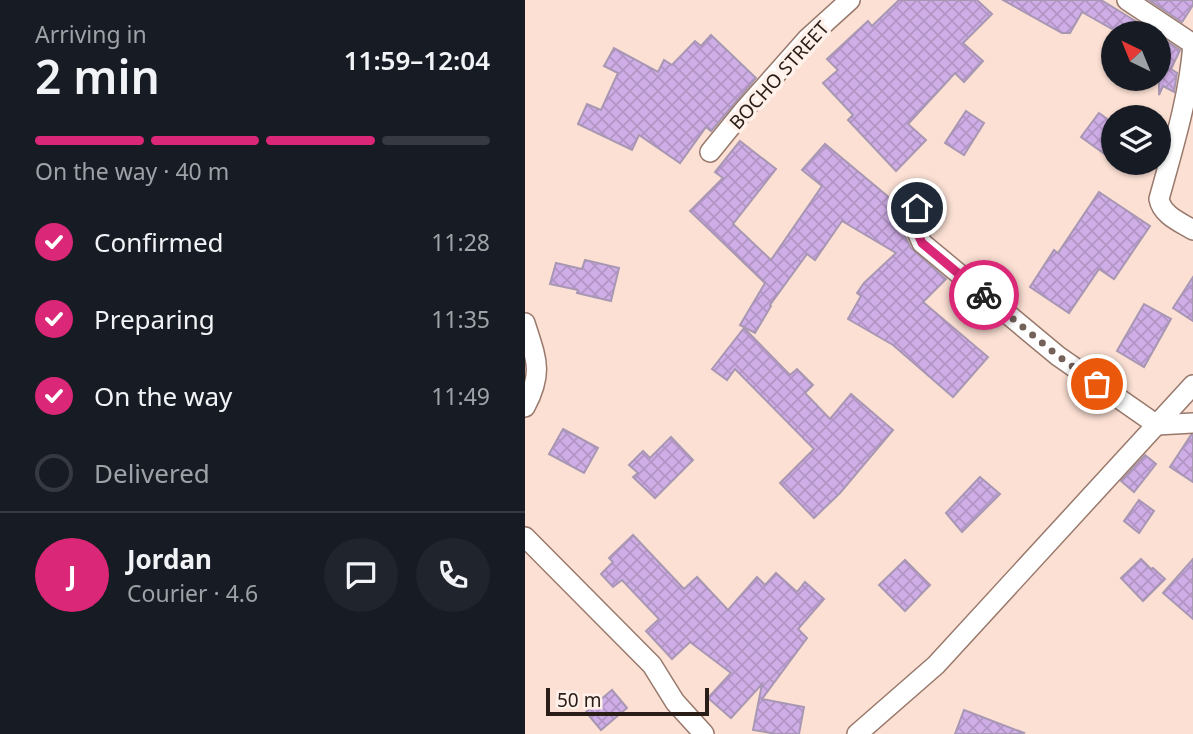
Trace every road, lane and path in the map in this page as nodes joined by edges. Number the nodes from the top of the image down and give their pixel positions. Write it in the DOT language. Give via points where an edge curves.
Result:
graph roads {
  1 [pos="850,0"];
  2 [pos="1127,0"];
  3 [pos="1193,44"];
  4 [pos="710,152"];
  5 [pos="917,208"];
  6 [pos="1193,230"];
  7 [pos="525,323"];
  8 [pos="1193,385"];
  9 [pos="525,407"];
  10 [pos="1193,423"];
  11 [pos="1157,425"];
  12 [pos="525,537"];
  13 [pos="704,734"];
  14 [pos="857,734"];
  1 -- 4 [label="street, BOCHO STREET" via="807,39"];
  2 -- 3 [label="street"];
  3 -- 6 [label="street" via="1183,110 1159,199 1166,213"];
  5 -- 11 [label="street" via="914,225 922,243 1058,356"];
  7 -- 9 [label="street" via="537,365 537,379"];
  8 -- 11 [label="street"];
  10 -- 11 [label="street"];
  11 -- 14 [label="street" via="936,665"];
  12 -- 13 [label="street" via="652,665 675,702"];
}
